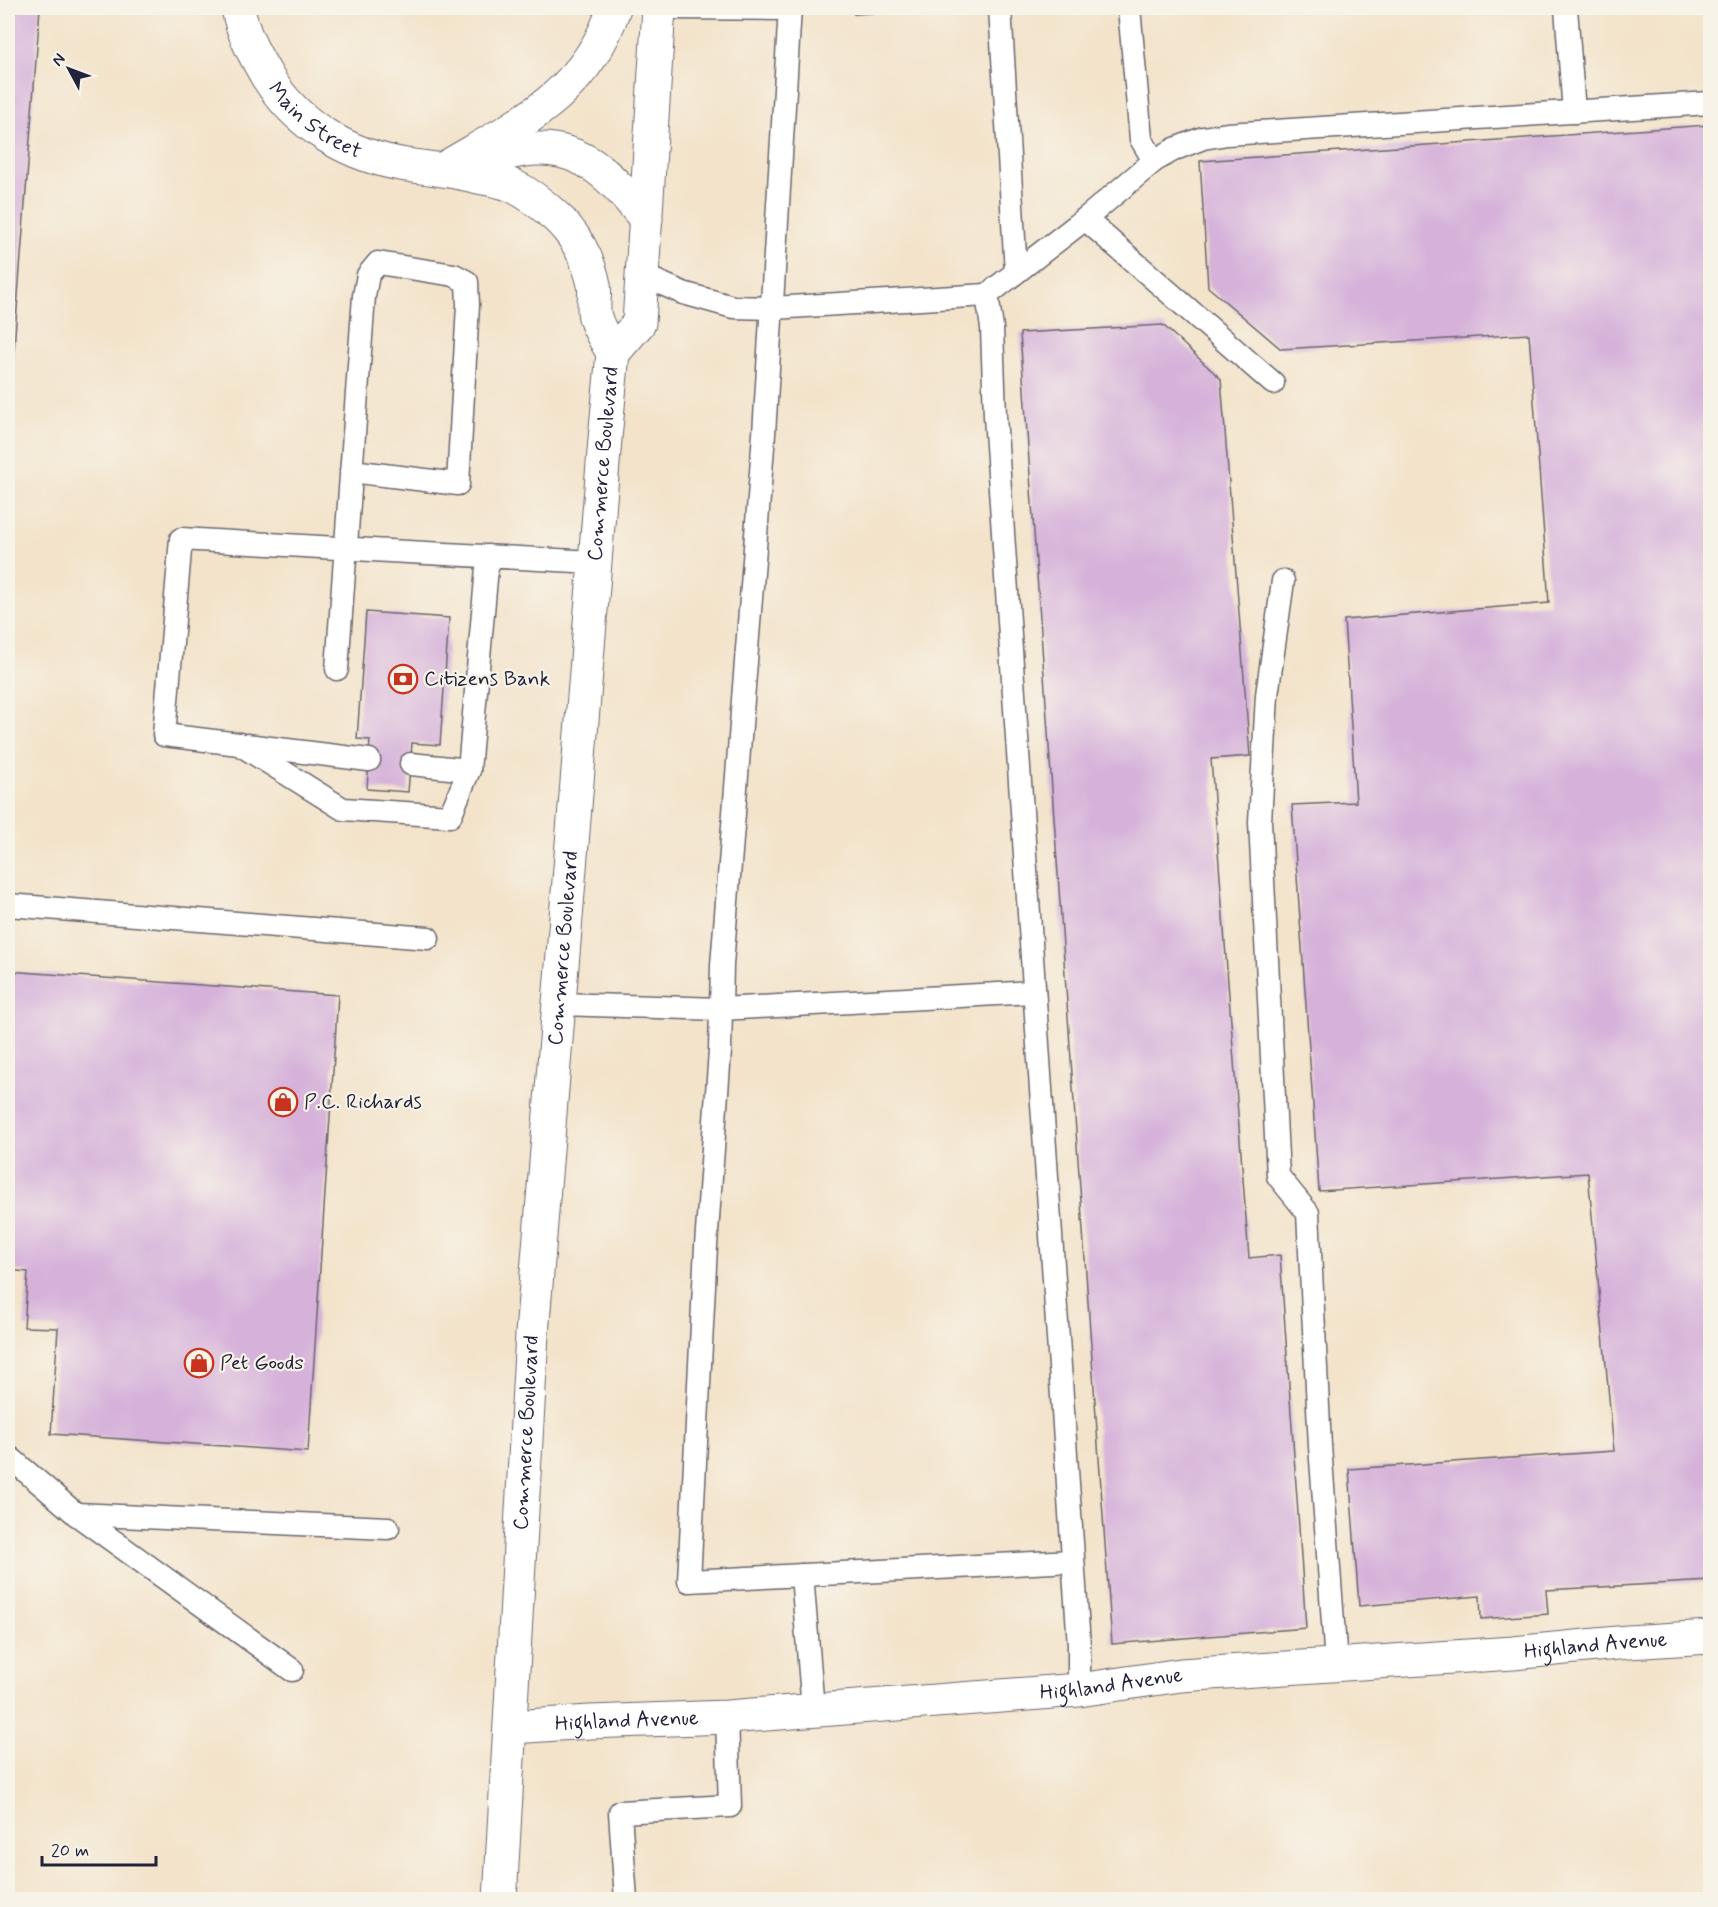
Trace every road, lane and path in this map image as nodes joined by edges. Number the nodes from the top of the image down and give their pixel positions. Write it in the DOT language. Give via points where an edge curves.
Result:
graph roads {
  1 [pos="238,8"];
  2 [pos="614,8"];
  3 [pos="659,8"];
  4 [pos="670,8"];
  5 [pos="790,8"];
  6 [pos="1000,8"];
  7 [pos="1129,8"];
  8 [pos="1566,8"];
  9 [pos="1710,103"];
  10 [pos="1574,112"];
  11 [pos="1154,161"];
  12 [pos="445,168"];
  13 [pos="646,219"];
  14 [pos="1085,219"];
  15 [pos="1017,272"];
  16 [pos="642,275"];
  17 [pos="987,295"];
  18 [pos="773,308"];
  19 [pos="613,354"];
  20 [pos="1273,383"];
  21 [pos="351,471"];
  22 [pos="345,548"];
  23 [pos="488,556"];
  24 [pos="594,562"];
  25 [pos="1283,581"];
  26 [pos="337,669"];
  27 [pos="239,744"];
  28 [pos="369,760"];
  29 [pos="411,764"];
  30 [pos="469,770"];
  31 [pos="8,905"];
  32 [pos="428,938"];
  33 [pos="1034,992"];
  34 [pos="559,1004"];
  35 [pos="721,1009"];
  36 [pos="8,1456"];
  37 [pos="76,1514"];
  38 [pos="388,1528"];
  39 [pos="1072,1562"];
  40 [pos="802,1575"];
  41 [pos="1710,1637"];
  42 [pos="1336,1663"];
  43 [pos="292,1670"];
  44 [pos="1079,1690"];
  45 [pos="813,1710"];
  46 [pos="727,1717"];
  47 [pos="511,1727"];
  48 [pos="500,1899"];
  49 [pos="626,1899"];
  1 -- 12 [label="street, Main Street" via="256,59 277,91 307,123 357,153 407,165"];
  2 -- 12 [label="street" via="600,46 562,93 518,125"];
  3 -- 13 [label="street, Commerce Boulevard"];
  4 -- 5 [label="lane"];
  5 -- 18 [label="lane"];
  6 -- 15 [label="lane"];
  7 -- 11 [label="lane" via="1141,139"];
  8 -- 10 [label="lane"];
  9 -- 10 [label="lane"];
  10 -- 11 [label="lane" via="1227,134 1203,138"];
  11 -- 14 [label="lane"];
  12 -- 13 [label="street" via="535,149 562,151 593,164"];
  12 -- 19 [label="street" via="512,185 566,226 583,251 594,286 594,316"];
  13 -- 16 [label="street, Commerce Boulevard"];
  14 -- 15 [label="lane"];
  14 -- 20 [label="lane"];
  15 -- 17 [label="lane"];
  16 -- 18 [label="lane" via="683,293 733,307"];
  16 -- 19 [label="street, Commerce Boulevard" via="639,323"];
  17 -- 18 [label="lane"];
  17 -- 33 [label="lane"];
  18 -- 35 [label="lane"];
  19 -- 24 [label="street, Commerce Boulevard"];
  21 -- 21 [label="lane" via="368,275 378,264 454,275 467,282 458,484"];
  21 -- 22 [label="lane"];
  22 -- 23 [label="lane"];
  22 -- 26 [label="lane"];
  22 -- 27 [label="lane" via="181,539 164,735"];
  23 -- 24 [label="lane"];
  23 -- 30 [label="lane"];
  24 -- 34 [label="street, Commerce Boulevard"];
  25 -- 42 [label="lane" via="1267,695 1260,822 1278,1176 1308,1213"];
  27 -- 28 [label="lane"];
  27 -- 30 [label="lane" via="344,809 450,816"];
  29 -- 30 [label="lane"];
  31 -- 32 [label="lane"];
  33 -- 35 [label="lane"];
  33 -- 39 [label="lane"];
  34 -- 35 [label="lane"];
  34 -- 47 [label="street, Commerce Boulevard" via="532,1334"];
  35 -- 40 [label="lane" via="689,1581"];
  36 -- 37 [label="lane"];
  37 -- 38 [label="lane"];
  37 -- 43 [label="lane"];
  39 -- 40 [label="lane"];
  39 -- 44 [label="lane"];
  40 -- 45 [label="lane"];
  41 -- 42 [label="street, Highland Avenue"];
  42 -- 44 [label="street, Highland Avenue" via="1181,1675"];
  44 -- 45 [label="street, Highland Avenue"];
  45 -- 46 [label="street, Highland Avenue"];
  46 -- 47 [label="street, Highland Avenue"];
  46 -- 49 [label="lane" via="729,1806 620,1812"];
  47 -- 48 [label="street, Commerce Boulevard"];
}
